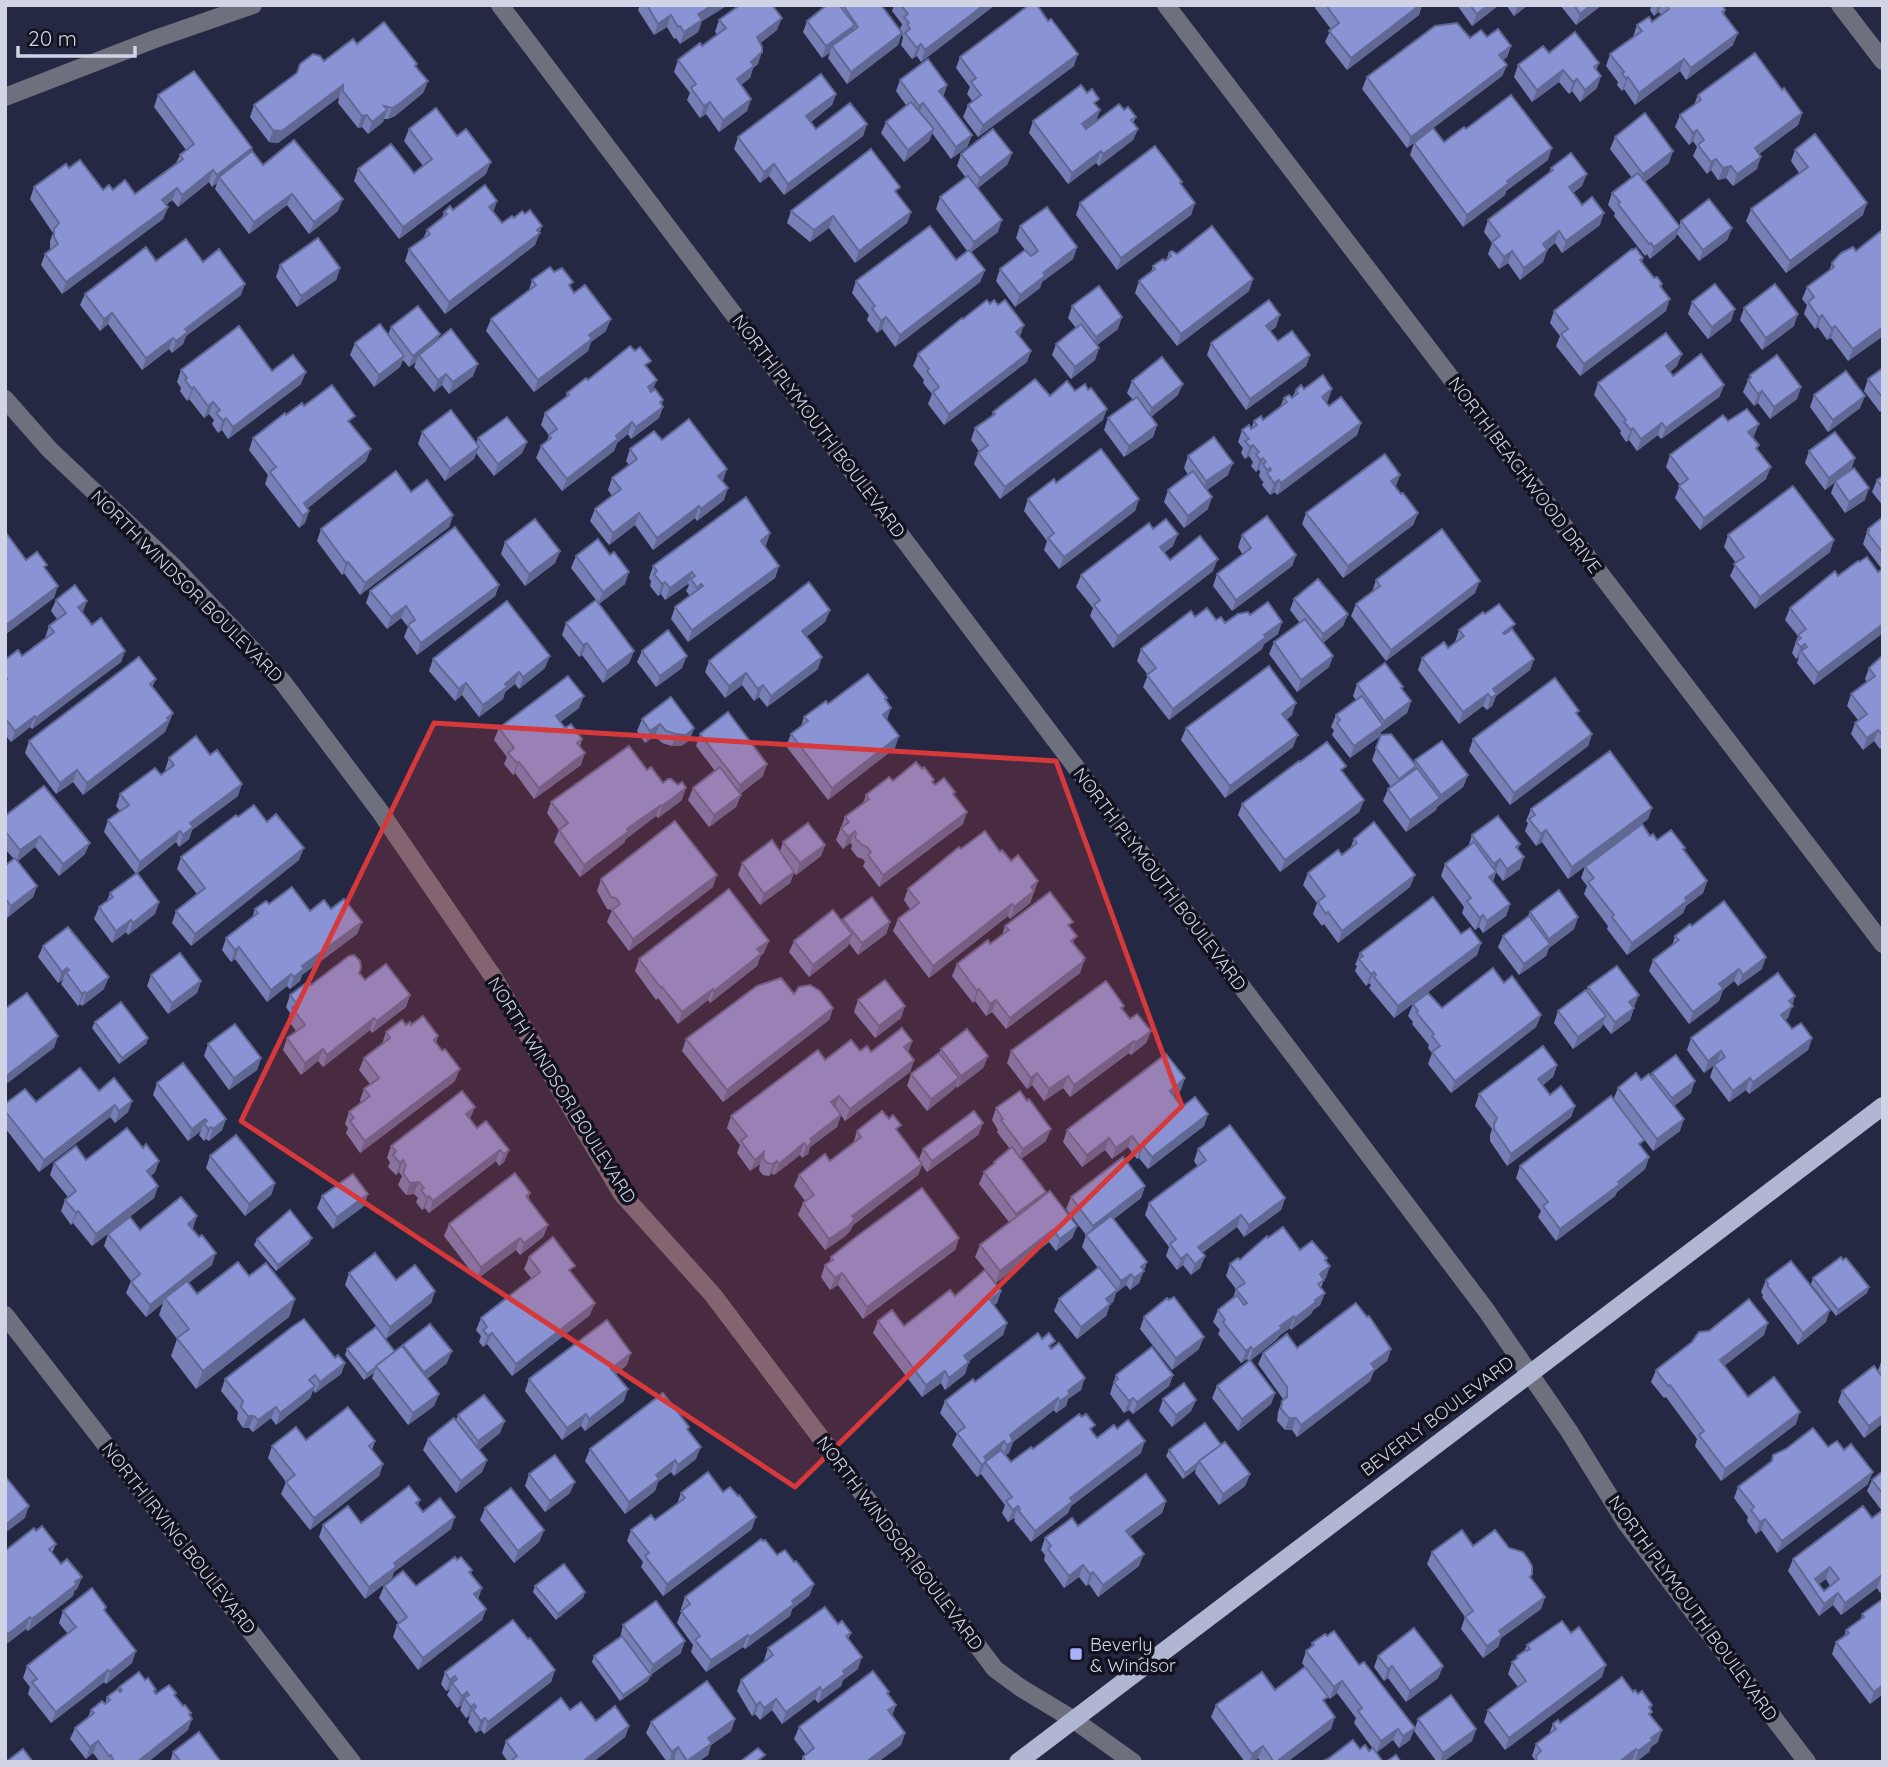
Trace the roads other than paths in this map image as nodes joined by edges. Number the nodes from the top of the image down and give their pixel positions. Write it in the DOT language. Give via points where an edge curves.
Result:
graph roads {
  1 [pos="253,5"];
  2 [pos="500,5"];
  3 [pos="1166,5"];
  4 [pos="1840,5"];
  5 [pos="1883,61"];
  6 [pos="5,97"];
  7 [pos="5,399"];
  8 [pos="1883,944"];
  9 [pos="1883,1105"];
  10 [pos="5,1314"];
  11 [pos="1529,1373"];
  12 [pos="1074,1720"];
  13 [pos="352,1762"];
  14 [pos="1018,1762"];
  15 [pos="1133,1762"];
  16 [pos="1807,1762"];
  1 -- 6 [label="street"];
  2 -- 11 [label="street, NORTH PLYMOUTH BOULEVARD"];
  3 -- 8 [label="street, NORTH BEACHWOOD DRIVE"];
  4 -- 5 [label="street"];
  7 -- 12 [label="street, NORTH WINDSOR BOULEVARD" via="50,450 173,566 282,681 379,810 494,978 622,1194 713,1295 995,1669"];
  9 -- 11 [label="main road, BEVERLY BOULEVARD"];
  10 -- 13 [label="street, NORTH IRVING BOULEVARD"];
  11 -- 12 [label="main road, BEVERLY BOULEVARD"];
  11 -- 16 [label="street, NORTH PLYMOUTH BOULEVARD" via="1626,1523"];
  12 -- 14 [label="main road, BEVERLY BOULEVARD"];
  12 -- 15 [label="street, NORTH WINDSOR BOULEVARD"];
}
